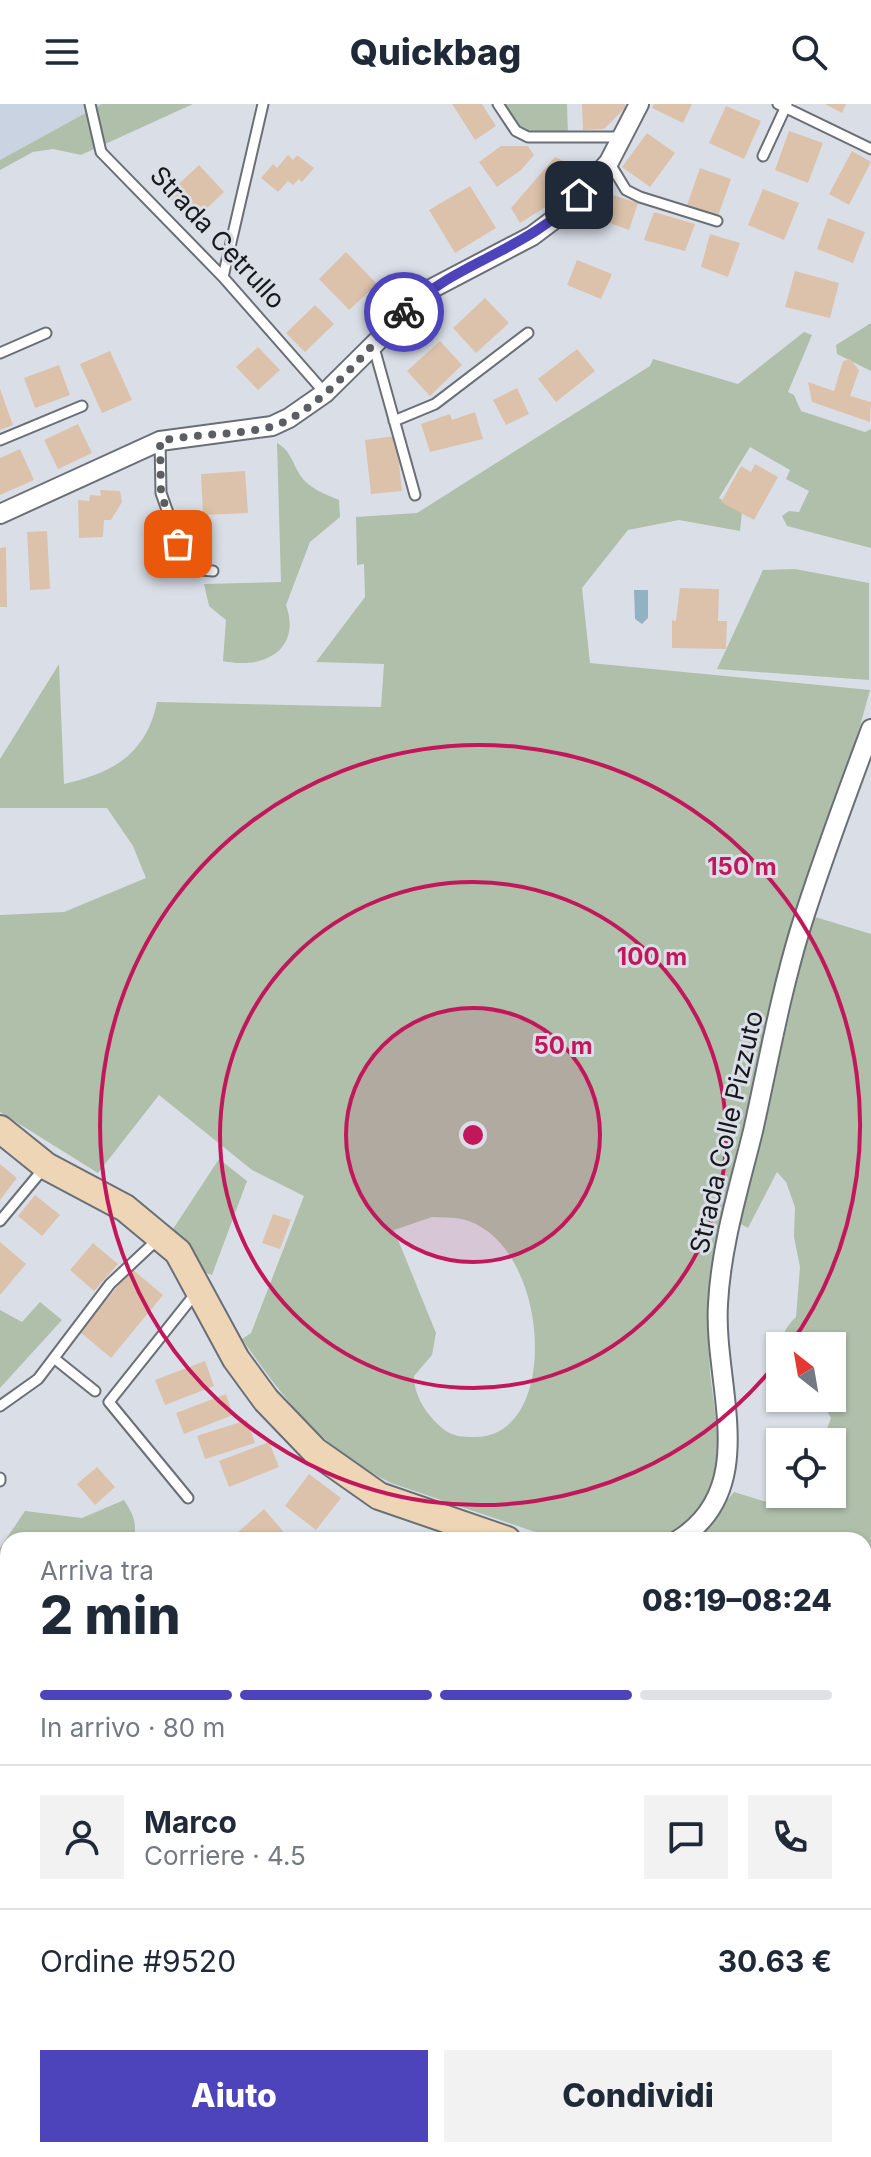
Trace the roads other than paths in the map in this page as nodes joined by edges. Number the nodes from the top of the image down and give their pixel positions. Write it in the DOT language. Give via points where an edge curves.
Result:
graph roads {
  1 [pos="263,104"];
  2 [pos="498,104"];
  3 [pos="639,104"];
  4 [pos="784,105"];
  5 [pos="91,106"];
  6 [pos="624,137"];
  7 [pos="871,149"];
  8 [pos="763,156"];
  9 [pos="609,162"];
  10 [pos="717,221"];
  11 [pos="223,277"];
  12 [pos="46,333"];
  13 [pos="528,333"];
  14 [pos="373,343"];
  15 [pos="0,353"];
  16 [pos="325,393"];
  17 [pos="82,406"];
  18 [pos="394,421"];
  19 [pos="0,440"];
  20 [pos="160,441"];
  21 [pos="415,495"];
  22 [pos="0,514"];
  23 [pos="213,571"];
  24 [pos="871,729"];
  25 [pos="0,1129"];
  26 [pos="46,1166"];
  27 [pos="0,1221"];
  28 [pos="161,1235"];
  29 [pos="200,1288"];
  30 [pos="55,1359"];
  31 [pos="95,1391"];
  32 [pos="0,1406"];
  33 [pos="188,1498"];
  34 [pos="484,1532"];
  35 [pos="688,1532"];
  1 -- 11 [label="lane"];
  2 -- 6 [label="lane" via="516,131 528,137"];
  3 -- 6 [label="street"];
  4 -- 7 [label="lane"];
  4 -- 8 [label="lane"];
  5 -- 11 [label="lane, Strada Cetrullo" via="101,152"];
  6 -- 9 [label="street"];
  9 -- 10 [label="lane" via="626,190"];
  9 -- 14 [label="street" via="550,225 429,290"];
  11 -- 16 [label="lane, Strada Cetrullo"];
  12 -- 15 [label="lane"];
  13 -- 18 [label="lane" via="435,404"];
  14 -- 16 [label="street"];
  14 -- 18 [label="lane"];
  16 -- 20 [label="street" via="272,426"];
  17 -- 19 [label="lane"];
  18 -- 21 [label="lane"];
  20 -- 22 [label="street"];
  20 -- 23 [label="lane" via="161,493 188,569"];
  24 -- 35 [label="street, Strada Colle Pizzuto" via="799,931 730,1222 718,1304 728,1437 725,1484 715,1505"];
  25 -- 26 [label="street"];
  26 -- 27 [label="lane"];
  26 -- 28 [label="street" via="125,1208"];
  28 -- 29 [label="street"];
  28 -- 30 [label="lane" via="110,1284"];
  29 -- 33 [label="lane" via="109,1402"];
  29 -- 34 [label="street" via="236,1359 315,1451 379,1496"];
  30 -- 31 [label="lane"];
  30 -- 32 [label="lane" via="38,1379"];
}
